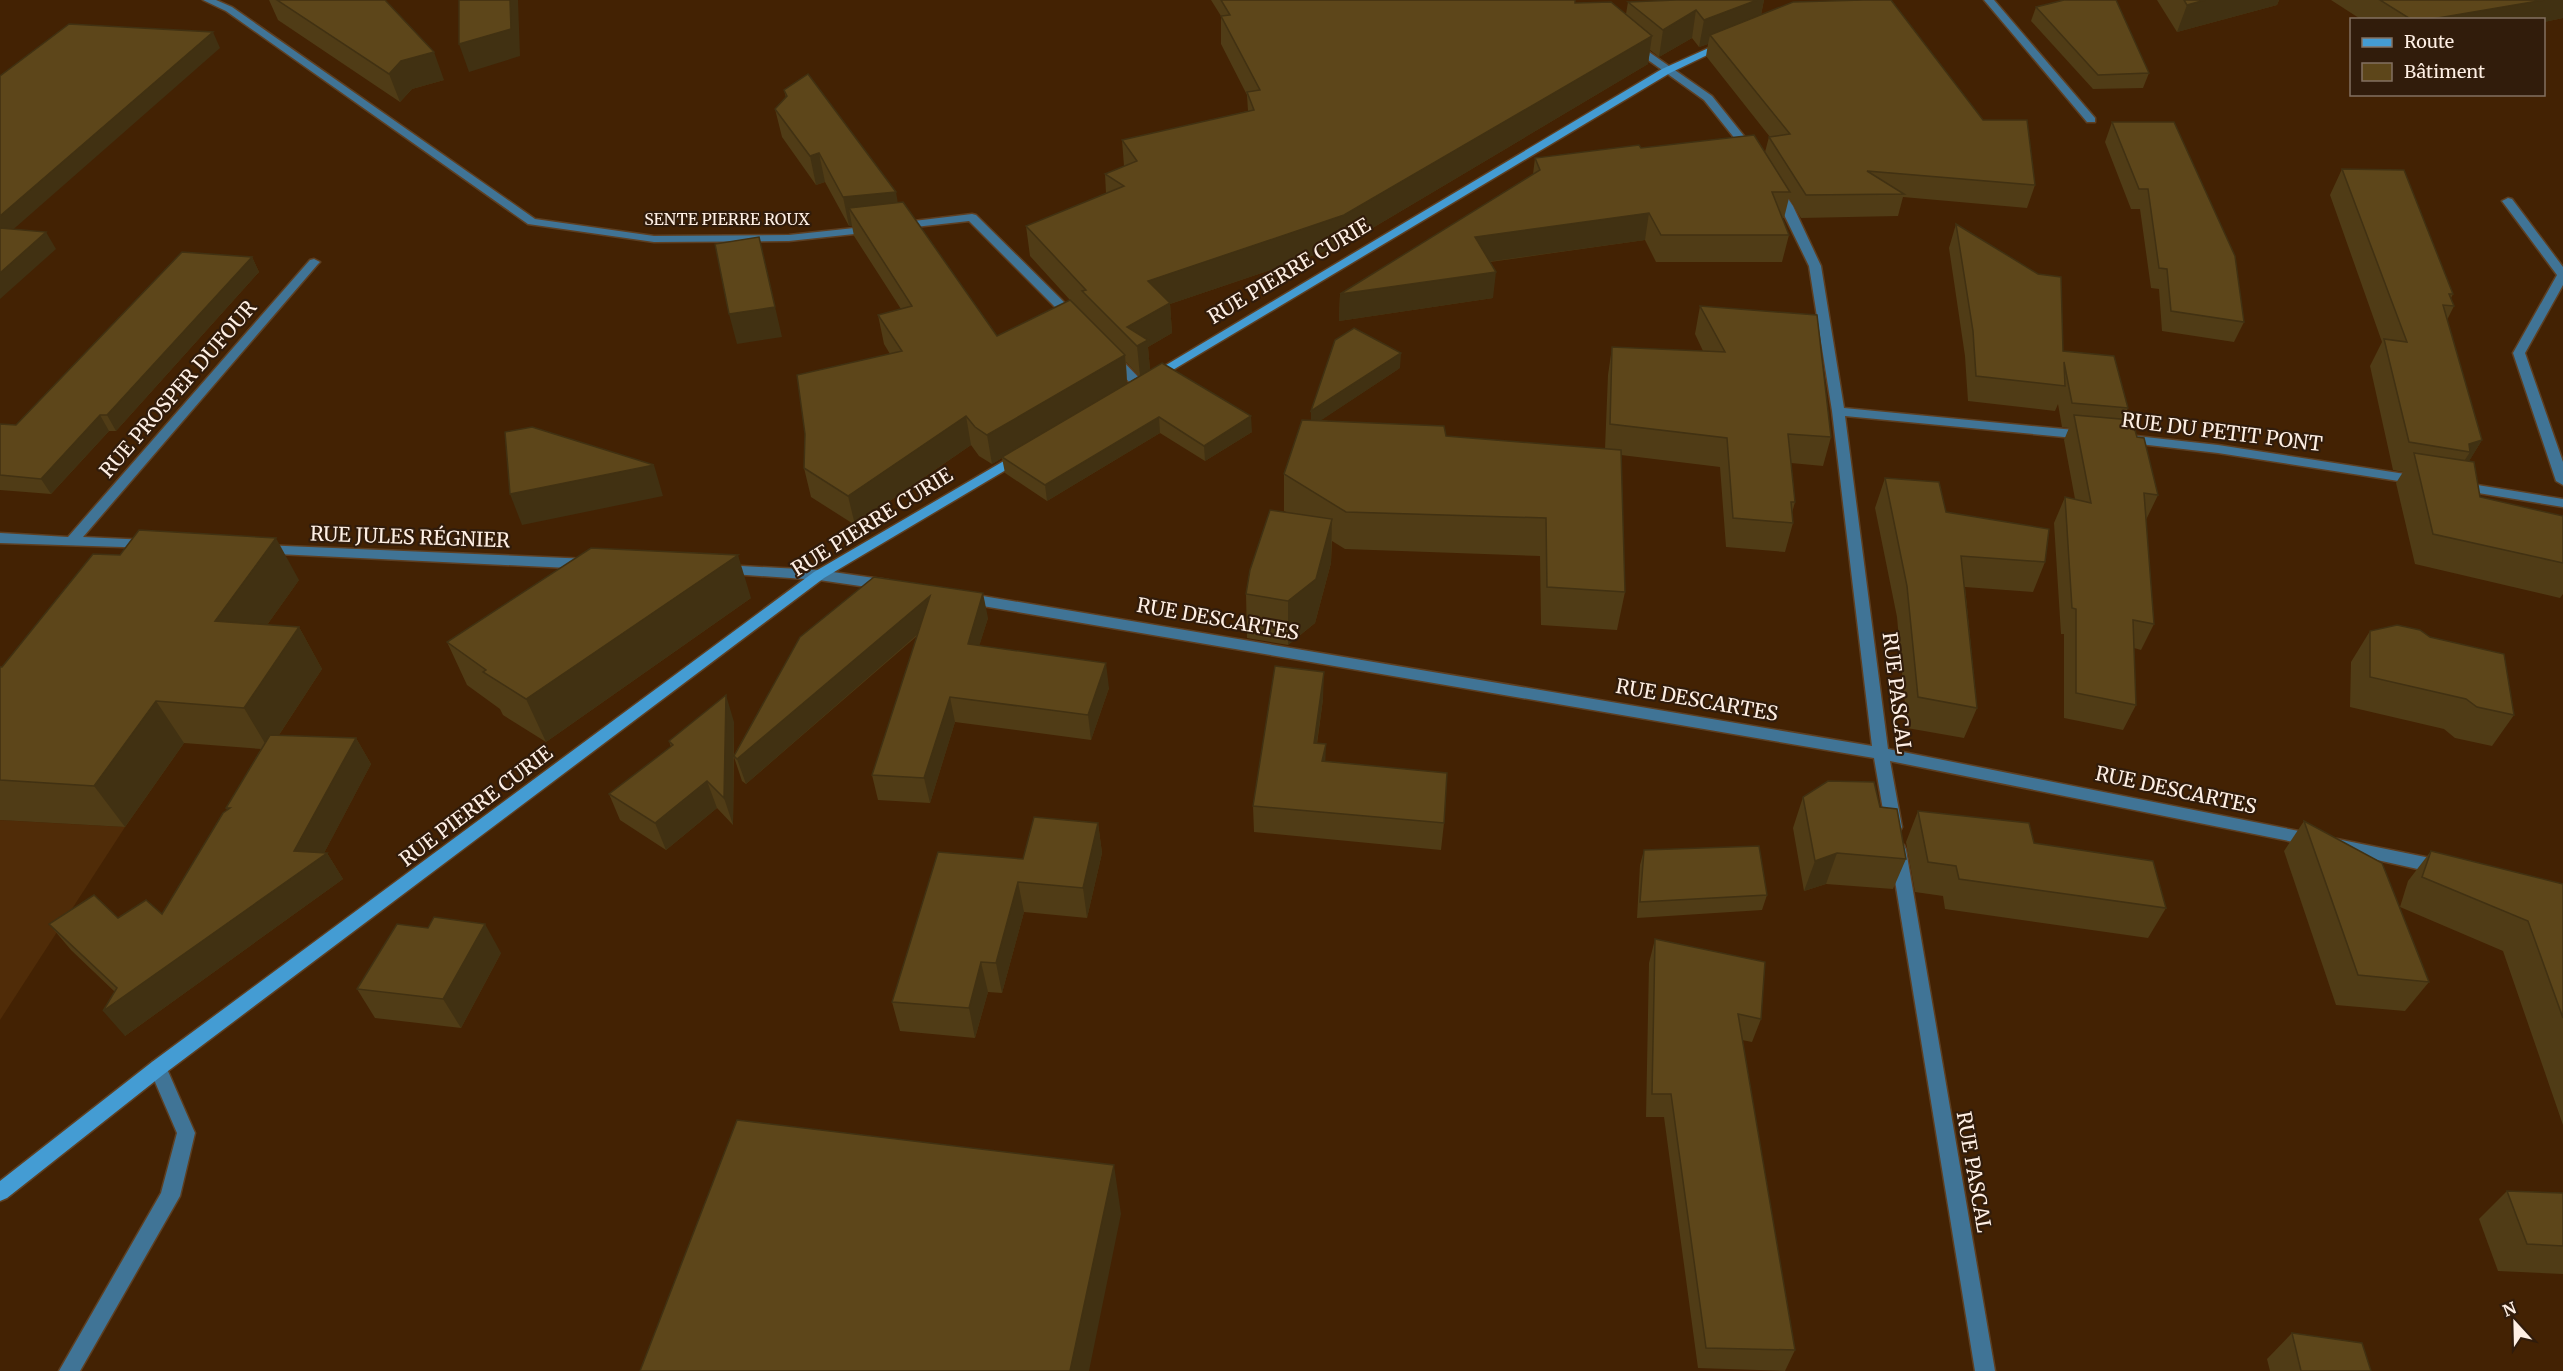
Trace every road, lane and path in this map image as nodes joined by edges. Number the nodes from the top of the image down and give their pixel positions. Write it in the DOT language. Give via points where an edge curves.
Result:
graph roads {
  1 [pos="208,0"];
  2 [pos="1989,0"];
  3 [pos="1626,39"];
  4 [pos="1734,40"];
  5 [pos="1666,71"];
  6 [pos="2091,120"];
  7 [pos="1759,163"];
  8 [pos="1770,181"];
  9 [pos="2508,201"];
  10 [pos="314,262"];
  11 [pos="1086,331"];
  12 [pos="1102,347"];
  13 [pos="1838,411"];
  14 [pos="1028,450"];
  15 [pos="2563,481"];
  16 [pos="2563,503"];
  17 [pos="0,538"];
  18 [pos="72,542"];
  19 [pos="161,546"];
  20 [pos="247,549"];
  21 [pos="600,565"];
  22 [pos="703,569"];
  23 [pos="819,575"];
  24 [pos="899,587"];
  25 [pos="946,595"];
  26 [pos="1881,753"];
  27 [pos="2451,869"];
  28 [pos="158,1068"];
  29 [pos="0,1192"];
  30 [pos="69,1371"];
  31 [pos="1985,1371"];
  1 -- 11 [label="street, SENTE PIERRE ROUX" via="229,9 532,222 654,239 789,238 972,217"];
  2 -- 6 [label="street"];
  3 -- 5 [label="street"];
  4 -- 5 [label="street, RUE PIERRE CURIE"];
  5 -- 7 [label="street" via="1708,98"];
  5 -- 12 [label="street, RUE PIERRE CURIE" via="1134,388"];
  8 -- 13 [label="street, RUE PASCAL" via="1787,206 1815,266"];
  9 -- 15 [label="street" via="2563,275 2519,353"];
  10 -- 18 [label="street, RUE PROSPER DUFOUR"];
  13 -- 16 [label="street, RUE DU PETIT PONT" via="2218,448"];
  13 -- 26 [label="street, RUE PASCAL"];
  14 -- 23 [label="street, RUE PIERRE CURIE"];
  17 -- 18 [label="street"];
  18 -- 19 [label="street"];
  20 -- 21 [label="street, RUE JULES RÉGNIER"];
  22 -- 23 [label="street"];
  23 -- 24 [label="street"];
  23 -- 28 [label="street, RUE PIERRE CURIE"];
  25 -- 26 [label="street, RUE DESCARTES"];
  26 -- 27 [label="street, RUE DESCARTES"];
  26 -- 31 [label="street, RUE PASCAL"];
  28 -- 29 [label="street, RUE PIERRE CURIE"];
  28 -- 30 [label="street" via="186,1133 170,1196"];
}
